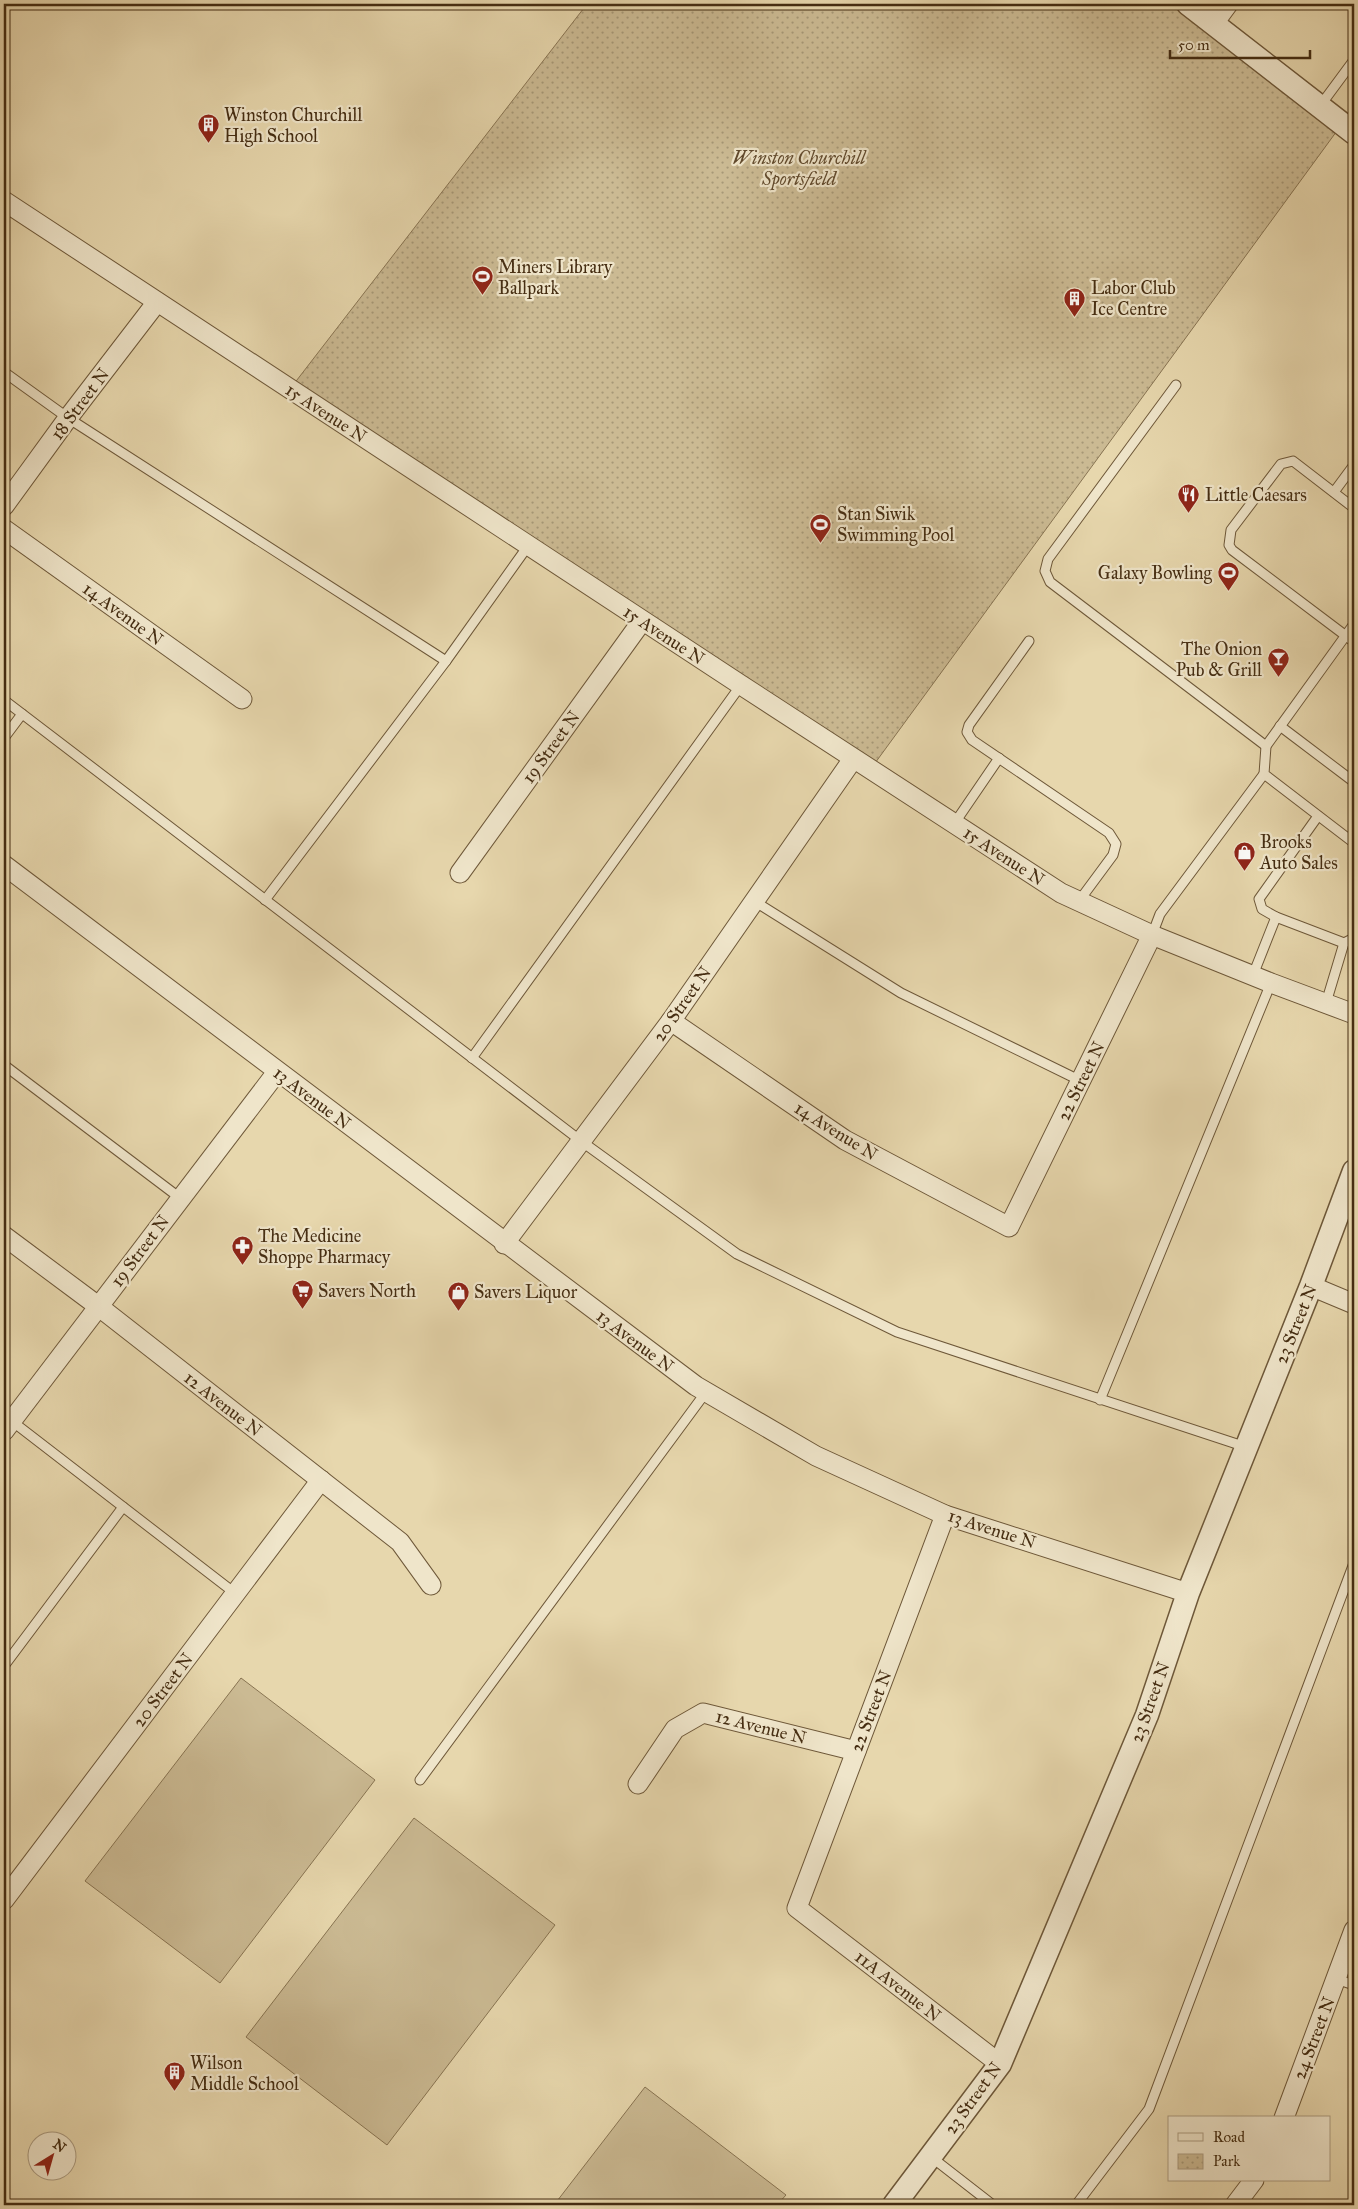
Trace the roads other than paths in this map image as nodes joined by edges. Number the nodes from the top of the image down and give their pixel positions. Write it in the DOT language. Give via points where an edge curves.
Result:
graph roads {
  1 [pos="1188,4"];
  2 [pos="1228,4"];
  3 [pos="1214,23"];
  4 [pos="1354,60"];
  5 [pos="1320,106"];
  6 [pos="1354,133"];
  7 [pos="4,201"];
  8 [pos="157,302"];
  9 [pos="4,372"];
  10 [pos="1176,385"];
  11 [pos="68,418"];
  12 [pos="1354,465"];
  13 [pos="1334,492"];
  14 [pos="4,506"];
  15 [pos="1354,508"];
  16 [pos="4,529"];
  17 [pos="528,546"];
  18 [pos="642,621"];
  19 [pos="1354,624"];
  20 [pos="1345,636"];
  21 [pos="1029,641"];
  22 [pos="1354,642"];
  23 [pos="446,661"];
  24 [pos="741,685"];
  25 [pos="242,699"];
  26 [pos="4,700"];
  27 [pos="22,714"];
  28 [pos="1280,726"];
  29 [pos="4,738"];
  30 [pos="1266,746"];
  31 [pos="853,758"];
  32 [pos="999,758"];
  33 [pos="1264,774"];
  34 [pos="1354,782"];
  35 [pos="1318,816"];
  36 [pos="954,824"];
  37 [pos="1354,843"];
  38 [pos="4,865"];
  39 [pos="460,873"];
  40 [pos="265,900"];
  41 [pos="754,901"];
  42 [pos="1079,901"];
  43 [pos="1276,917"];
  44 [pos="1152,935"];
  45 [pos="1354,938"];
  46 [pos="1344,943"];
  47 [pos="1252,975"];
  48 [pos="1271,983"];
  49 [pos="1326,1003"];
  50 [pos="1354,1014"];
  51 [pos="671,1021"];
  52 [pos="472,1058"];
  53 [pos="4,1065"];
  54 [pos="277,1072"];
  55 [pos="1081,1081"];
  56 [pos="581,1141"];
  57 [pos="1354,1172"];
  58 [pos="180,1198"];
  59 [pos="1010,1227"];
  60 [pos="4,1236"];
  61 [pos="504,1244"];
  62 [pos="1311,1286"];
  63 [pos="1354,1304"];
  64 [pos="98,1306"];
  65 [pos="706,1392"];
  66 [pos="1100,1400"];
  67 [pos="6,1422"];
  68 [pos="1246,1448"];
  69 [pos="321,1480"];
  70 [pos="124,1507"];
  71 [pos="945,1515"];
  72 [pos="1354,1563"];
  73 [pos="431,1585"];
  74 [pos="1188,1593"];
  75 [pos="236,1594"];
  76 [pos="4,1666"];
  77 [pos="856,1751"];
  78 [pos="420,1780"];
  79 [pos="638,1784"];
  80 [pos="4,1900"];
  81 [pos="797,1908"];
  82 [pos="1354,1930"];
  83 [pos="1336,1979"];
  84 [pos="1354,1985"];
  85 [pos="1000,2064"];
  86 [pos="1285,2116"];
  87 [pos="930,2156"];
  88 [pos="1252,2182"];
  89 [pos="894,2205"];
  90 [pos="994,2205"];
  91 [pos="1076,2205"];
  92 [pos="1235,2205"];
  1 -- 3 [label="street"];
  2 -- 3 [label="street"];
  3 -- 5 [label="street"];
  4 -- 5 [label="lane"];
  5 -- 6 [label="street"];
  7 -- 8 [label="street, 15 Avenue N"];
  8 -- 11 [label="street, 18 Street N"];
  8 -- 17 [label="street, 15 Avenue N"];
  9 -- 11 [label="lane"];
  10 -- 30 [label="lane" via="1048,559 1046,572 1050,582"];
  11 -- 14 [label="street, 18 Street N"];
  11 -- 23 [label="lane"];
  12 -- 13 [label="lane"];
  13 -- 15 [label="lane"];
  13 -- 20 [label="lane" via="1293,461 1281,464 1231,530 1230,545 1232,550"];
  16 -- 25 [label="street, 14 Avenue N"];
  17 -- 18 [label="street, 15 Avenue N"];
  17 -- 23 [label="lane"];
  18 -- 24 [label="street, 15 Avenue N"];
  18 -- 39 [label="street, 19 Street N"];
  19 -- 20 [label="lane"];
  20 -- 22 [label="lane"];
  20 -- 28 [label="lane"];
  21 -- 32 [label="lane" via="969,724 967,732 972,740"];
  23 -- 40 [label="lane"];
  24 -- 31 [label="street, 15 Avenue N"];
  24 -- 52 [label="lane"];
  26 -- 27 [label="lane"];
  27 -- 29 [label="lane"];
  27 -- 40 [label="lane"];
  28 -- 30 [label="lane"];
  28 -- 34 [label="lane"];
  30 -- 33 [label="lane"];
  31 -- 36 [label="street, 15 Avenue N"];
  31 -- 41 [label="street, 20 Street N"];
  32 -- 36 [label="lane"];
  32 -- 42 [label="lane" via="1108,833 1116,844 1113,854"];
  33 -- 35 [label="lane"];
  33 -- 44 [label="lane" via="1160,914"];
  35 -- 37 [label="lane"];
  35 -- 43 [label="lane" via="1259,898 1262,909"];
  36 -- 42 [label="street, 15 Avenue N" via="1061,893"];
  38 -- 54 [label="street, 13 Avenue N"];
  40 -- 52 [label="lane"];
  41 -- 51 [label="street, 20 Street N"];
  41 -- 55 [label="lane" via="901,993"];
  42 -- 44 [label="street, 15 Avenue N"];
  43 -- 46 [label="lane"];
  43 -- 47 [label="lane"];
  44 -- 47 [label="street, 15 Avenue N"];
  44 -- 55 [label="street, 22 Street N"];
  45 -- 46 [label="lane"];
  46 -- 49 [label="lane"];
  47 -- 48 [label="street, 15 Avenue N"];
  48 -- 49 [label="street, 15 Avenue N"];
  48 -- 66 [label="lane"];
  49 -- 50 [label="street, 15 Avenue N"];
  51 -- 56 [label="street, 20 Street N"];
  51 -- 59 [label="street, 14 Avenue N" via="845,1140"];
  52 -- 56 [label="lane"];
  53 -- 58 [label="lane"];
  54 -- 58 [label="street, 19 Street N"];
  54 -- 61 [label="street, 13 Avenue N"];
  55 -- 59 [label="street, 22 Street N"];
  56 -- 61 [label="street, 20 Street N"];
  56 -- 66 [label="lane" via="737,1254 898,1332"];
  57 -- 62 [label="street, 23 Street N"];
  58 -- 64 [label="street, 19 Street N"];
  60 -- 64 [label="street, 12 Avenue N"];
  61 -- 65 [label="street, 13 Avenue N"];
  62 -- 63 [label="street"];
  62 -- 68 [label="street, 23 Street N"];
  64 -- 67 [label="street, 19 Street N"];
  64 -- 69 [label="street, 12 Avenue N"];
  65 -- 71 [label="street, 13 Avenue N" via="816,1456"];
  65 -- 78 [label="lane"];
  66 -- 68 [label="lane"];
  67 -- 70 [label="lane"];
  68 -- 74 [label="street, 23 Street N"];
  69 -- 73 [label="street, 12 Avenue N" via="400,1542"];
  69 -- 75 [label="street, 20 Street N"];
  70 -- 75 [label="lane"];
  70 -- 76 [label="lane"];
  71 -- 74 [label="street, 13 Avenue N"];
  71 -- 77 [label="street, 22 Street N"];
  72 -- 91 [label="lane" via="1149,2109"];
  74 -- 85 [label="street, 23 Street N" via="1147,1716"];
  75 -- 80 [label="street, 20 Street N"];
  77 -- 79 [label="street, 12 Avenue N" via="703,1712 675,1729"];
  77 -- 81 [label="street, 22 Street N"];
  81 -- 85 [label="street, 11A Avenue N"];
  82 -- 83 [label="street, 24 Street N"];
  83 -- 84 [label="lane"];
  83 -- 86 [label="street, 24 Street N"];
  85 -- 87 [label="street, 23 Street N"];
  87 -- 89 [label="street, 23 Street N"];
  87 -- 90 [label="lane"];
  88 -- 92 [label="street"];
}
